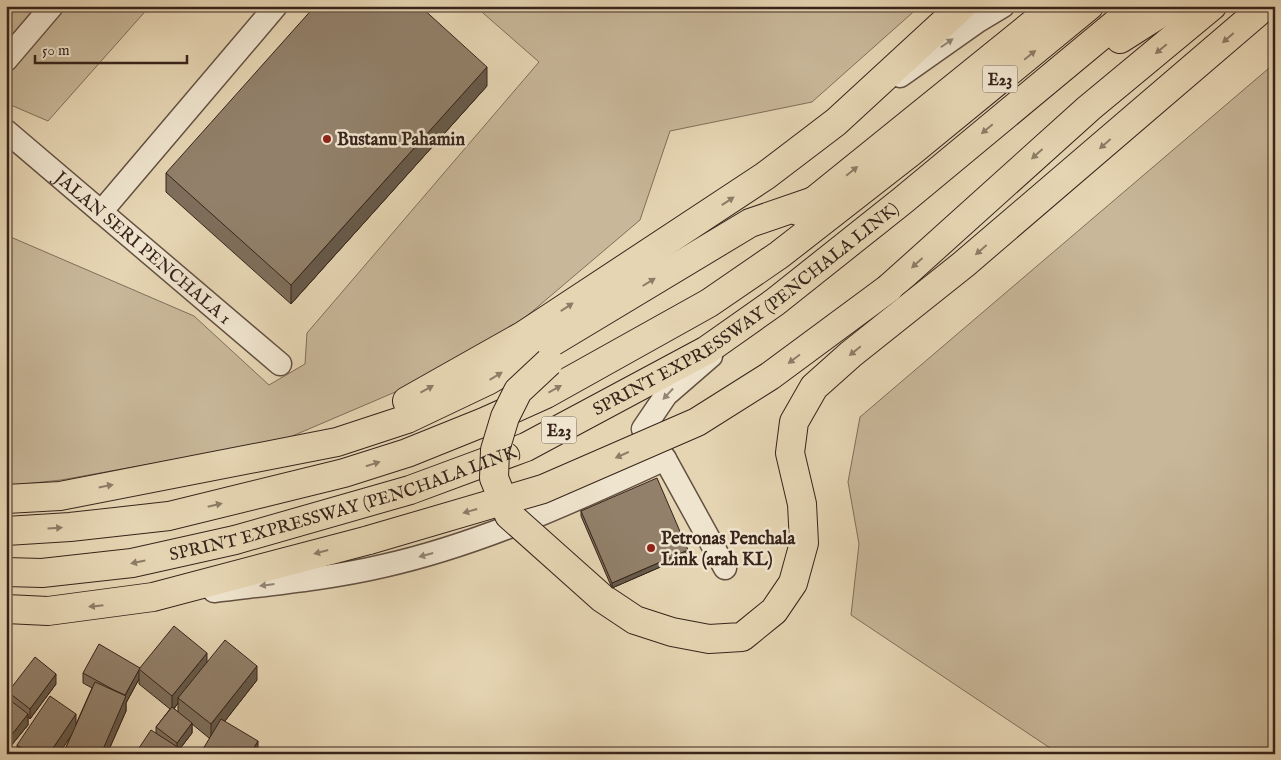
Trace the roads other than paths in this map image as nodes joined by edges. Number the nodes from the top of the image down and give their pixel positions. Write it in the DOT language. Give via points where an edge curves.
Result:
graph roads {
  1 [pos="52,6"];
  2 [pos="276,6"];
  3 [pos="962,6"];
  4 [pos="1003,6"];
  5 [pos="1089,6"];
  6 [pos="1137,6"];
  7 [pos="1172,6"];
  8 [pos="1212,6"];
  9 [pos="1265,6"];
  10 [pos="1054,7"];
  11 [pos="6,60"];
  12 [pos="1025,98"];
  13 [pos="836,122"];
  14 [pos="6,131"];
  15 [pos="814,201"];
  16 [pos="101,212"];
  17 [pos="771,305"];
  18 [pos="280,364"];
  19 [pos="287,452"];
  20 [pos="665,459"];
  21 [pos="6,500"];
  22 [pos="6,531"];
  23 [pos="724,568"];
  24 [pos="6,572"];
  25 [pos="154,597"];
  26 [pos="6,609"];
  1 -- 11 [label="street"];
  2 -- 16 [label="street"];
  3 -- 13 [label="highway"];
  13 -- 4 [label="street, one-way"];
  22 -- 5 [label="highway, SPRINT EXPRESSWAY (PENCHALA LINK) / E23, one-way" via="169,516 334,476 407,453 546,394 709,303 779,255"];
  6 -- 12 [label="highway, SPRINT EXPRESSWAY (PENCHALA LINK) / E23"];
  7 -- 12 [label="highway"];
  8 -- 25 [label="highway, one-way, bridge" via="1089,108 889,288 770,376 696,422 543,489"];
  9 -- 15 [label="highway, one-way, bridge" via="814,388 794,422 790,453 802,504 804,543 793,584 774,611 742,637 717,638 672,632 635,620 602,598 509,515 494,478 495,450 505,418 518,391 549,362"];
  15 -- 10 [label="highway, one-way"];
  12 -- 17 [label="highway, SPRINT EXPRESSWAY (PENCHALA LINK) / E23, one-way"];
  19 -- 13 [label="highway, one-way" via="415,396 524,335 765,176"];
  14 -- 16 [label="street, JALAN SERI PENCHALA 1"];
  19 -- 15 [label="highway, one-way" via="337,442 407,419 489,380 750,223"];
  16 -- 18 [label="street, JALAN SERI PENCHALA 1"];
  17 -- 20 [label="street, one-way" via="666,395 643,430"];
  17 -- 24 [label="highway, SPRINT EXPRESSWAY (PENCHALA LINK) / E23, one-way" via="707,350 526,447 410,490 236,540 132,563 42,572"];
  21 -- 19 [label="highway, one-way" via="60,496"];
  20 -- 23 [label="street"];
  20 -- 25 [label="street, one-way" via="555,510 439,551 382,566 270,584"];
  25 -- 26 [label="highway, one-way" via="48,612"];
}
